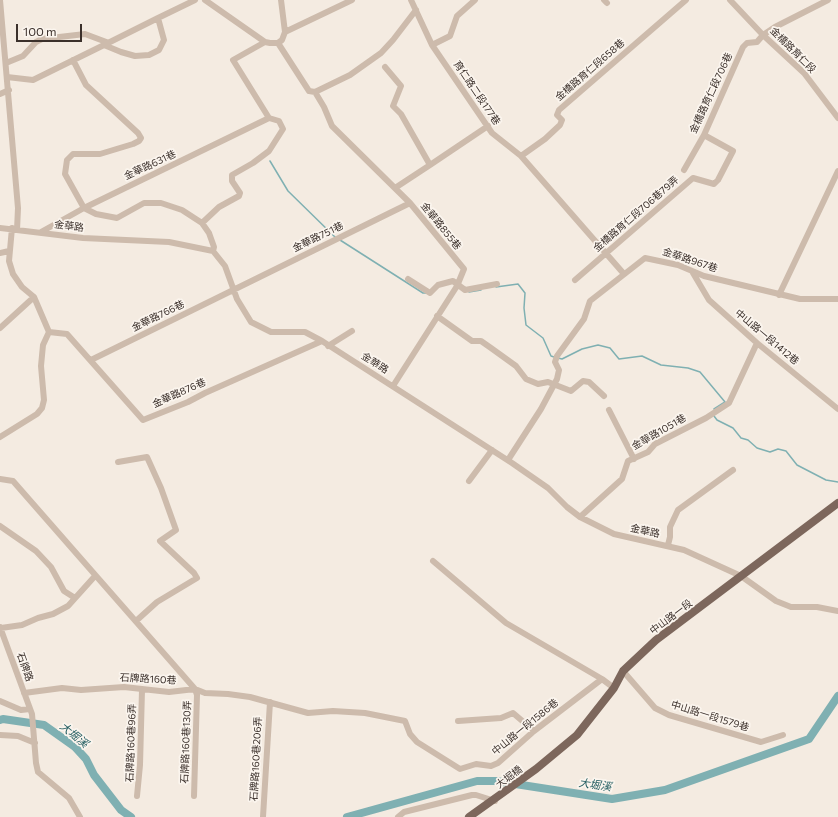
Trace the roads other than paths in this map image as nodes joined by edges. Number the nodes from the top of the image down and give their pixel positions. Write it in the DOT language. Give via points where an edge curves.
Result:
graph roads {
  1 [pos="0,0"];
  2 [pos="195,0"];
  3 [pos="205,0"];
  4 [pos="281,0"];
  5 [pos="352,0"];
  6 [pos="410,0"];
  7 [pos="475,0"];
  8 [pos="686,0"];
  9 [pos="730,0"];
  10 [pos="828,0"];
  11 [pos="416,10"];
  12 [pos="158,18"];
  13 [pos="285,32"];
  14 [pos="763,35"];
  15 [pos="265,42"];
  16 [pos="278,43"];
  17 [pos="106,44"];
  18 [pos="432,45"];
  19 [pos="73,60"];
  20 [pos="6,63"];
  21 [pos="385,67"];
  22 [pos="7,78"];
  23 [pos="9,90"];
  24 [pos="315,92"];
  25 [pos="0,94"];
  26 [pos="269,118"];
  27 [pos="838,118"];
  28 [pos="488,126"];
  29 [pos="704,134"];
  30 [pos="521,156"];
  31 [pos="430,164"];
  32 [pos="684,170"];
  33 [pos="838,171"];
  34 [pos="396,188"];
  35 [pos="410,203"];
  36 [pos="84,208"];
  37 [pos="202,224"];
  38 [pos="0,228"];
  39 [pos="14,229"];
  40 [pos="41,232"];
  41 [pos="9,251"];
  42 [pos="213,251"];
  43 [pos="0,253"];
  44 [pos="605,254"];
  45 [pos="693,273"];
  46 [pos="624,274"];
  47 [pos="408,279"];
  48 [pos="575,280"];
  49 [pos="498,284"];
  50 [pos="456,286"];
  51 [pos="234,290"];
  52 [pos="780,295"];
  53 [pos="34,297"];
  54 [pos="838,299"];
  55 [pos="437,316"];
  56 [pos="0,328"];
  57 [pos="352,331"];
  58 [pos="49,332"];
  59 [pos="322,341"];
  60 [pos="757,343"];
  61 [pos="328,346"];
  62 [pos="91,360"];
  63 [pos="554,384"];
  64 [pos="392,386"];
  65 [pos="604,396"];
  66 [pos="838,409"];
  67 [pos="609,410"];
  68 [pos="1,437"];
  69 [pos="0,445"];
  70 [pos="492,450"];
  71 [pos="634,459"];
  72 [pos="508,460"];
  73 [pos="118,462"];
  74 [pos="733,470"];
  75 [pos="0,480"];
  76 [pos="469,481"];
  77 [pos="838,503"];
  78 [pos="580,517"];
  79 [pos="0,526"];
  80 [pos="668,545"];
  81 [pos="433,561"];
  82 [pos="95,576"];
  83 [pos="741,576"];
  84 [pos="75,598"];
  85 [pos="838,611"];
  86 [pos="136,621"];
  87 [pos="0,628"];
  88 [pos="623,671"];
  89 [pos="602,679"];
  90 [pos="614,688"];
  91 [pos="195,689"];
  92 [pos="142,690"];
  93 [pos="24,693"];
  94 [pos="0,701"];
  95 [pos="270,702"];
  96 [pos="31,711"];
  97 [pos="458,721"];
  98 [pos="534,731"];
  99 [pos="0,734"];
  100 [pos="783,735"];
  101 [pos="35,743"];
  102 [pos="536,769"];
  103 [pos="137,796"];
  104 [pos="194,796"];
  105 [pos="494,800"];
  106 [pos="80,817"];
  107 [pos="263,817"];
  108 [pos="398,817"];
  109 [pos="469,817"];
  1 -- 20 [label="street"];
  2 -- 12 [label="street"];
  3 -- 15 [label="street"];
  4 -- 13 [label="street"];
  5 -- 13 [label="street"];
  6 -- 11 [label="street, 育仁路二段177巷"];
  7 -- 18 [label="street" via="457,16 450,36"];
  8 -- 30 [label="street, 金橋路育仁段658巷" via="559,110 557,115 562,120 560,125"];
  9 -- 14 [label="street, 金橋路育仁段"];
  10 -- 14 [label="street, 金橋路育仁段706巷"];
  11 -- 18 [label="street, 育仁路二段177巷"];
  11 -- 24 [label="street" via="381,53 350,75"];
  12 -- 17 [label="street"];
  12 -- 17 [label="street" via="164,40 156,52 135,56"];
  13 -- 16 [label="street"];
  14 -- 27 [label="street, 金橋路育仁段" via="804,73"];
  14 -- 29 [label="street, 金橋路育仁段706巷" via="757,42 747,43 743,47"];
  15 -- 16 [label="street"];
  15 -- 26 [label="street" via="233,60"];
  16 -- 24 [label="street, 金華路855巷" via="309,91"];
  17 -- 19 [label="street"];
  17 -- 20 [label="street" via="85,34 42,39 23,56"];
  18 -- 28 [label="street, 育仁路二段177巷"];
  19 -- 22 [label="street" via="33,80"];
  19 -- 36 [label="street" via="86,85 141,138 133,144 100,154 71,156 66,164 65,174"];
  20 -- 22 [label="street"];
  21 -- 31 [label="street" via="401,86 392,106 401,114"];
  22 -- 23 [label="street"];
  23 -- 25 [label="street"];
  23 -- 39 [label="street" via="18,208"];
  24 -- 34 [label="street, 金華路855巷" via="332,126"];
  26 -- 36 [label="street, 金華路631巷"];
  26 -- 37 [label="street" via="279,121 283,129 269,151 232,175 239,196 219,207"];
  28 -- 30 [label="street, 育仁路二段177巷" via="492,133"];
  28 -- 31 [label="street"];
  29 -- 32 [label="street, 金橋路育仁段706巷"];
  29 -- 44 [label="street, 金橋路育仁段706巷79弄" via="733,151 718,180 714,184 693,178"];
  30 -- 44 [label="street, 育仁路二段177巷"];
  31 -- 34 [label="street"];
  33 -- 52 [label="street"];
  34 -- 35 [label="street, 金華路855巷"];
  35 -- 50 [label="street, 金華路855巷" via="464,269"];
  35 -- 51 [label="street, 金華路751巷"];
  36 -- 37 [label="street" via="96,214 118,218 144,203 161,203 182,210"];
  36 -- 40 [label="street, 金華路631巷"];
  37 -- 42 [label="street" via="209,233"];
  38 -- 39 [label="street, 金華路"];
  39 -- 40 [label="street, 金華路"];
  39 -- 41 [label="street"];
  40 -- 42 [label="street, 金華路" via="82,238 169,242"];
  41 -- 43 [label="street"];
  41 -- 53 [label="street" via="13,274 22,287"];
  42 -- 51 [label="street, 金華路" via="223,262"];
  44 -- 46 [label="street, 育仁路二段177巷"];
  44 -- 48 [label="street, 金橋路育仁段706巷79弄"];
  45 -- 46 [label="street, 金華路967巷" via="678,265 645,258"];
  45 -- 52 [label="street, 金華路967巷"];
  45 -- 60 [label="street, 中山路一段1412巷" via="709,300"];
  46 -- 63 [label="street, 金華路967巷" via="590,301 584,319 557,356 555,362 559,370"];
  47 -- 50 [label="street" via="430,293 438,285 453,281"];
  49 -- 50 [label="street" via="465,290"];
  50 -- 55 [label="street, 金華路855巷"];
  51 -- 59 [label="street, 金華路" via="243,310 258,327 271,332 299,330"];
  51 -- 62 [label="street, 金華路766巷"];
  52 -- 54 [label="street, 金華路967巷" via="800,299"];
  53 -- 56 [label="street"];
  53 -- 58 [label="street"];
  55 -- 63 [label="street" via="472,340 481,341 491,348 516,366 526,379 538,384"];
  55 -- 64 [label="street, 金華路855巷"];
  57 -- 61 [label="street"];
  58 -- 62 [label="street, 金華路876巷" via="67,334"];
  58 -- 68 [label="street" via="42,345 42,408 37,414"];
  59 -- 61 [label="street, 金華路"];
  59 -- 62 [label="street, 金華路876巷" via="143,420"];
  60 -- 66 [label="street, 中山路一段1412巷"];
  60 -- 71 [label="street, 金華路1051巷" via="729,403 706,418 654,444 648,452"];
  61 -- 64 [label="street, 金華路"];
  63 -- 65 [label="street" via="571,390 583,381 589,382"];
  63 -- 72 [label="street, 金華路967巷"];
  64 -- 70 [label="street, 金華路"];
  67 -- 71 [label="street"];
  68 -- 69 [label="street"];
  70 -- 72 [label="street, 金華路"];
  70 -- 76 [label="street"];
  71 -- 78 [label="street, 金華路1051巷" via="628,461 622,479"];
  72 -- 78 [label="street, 金華路" via="548,488"];
  73 -- 86 [label="street" via="147,457 176,530 160,541 197,578 157,602"];
  74 -- 80 [label="street" via="678,510 670,527"];
  75 -- 82 [label="street" via="13,481"];
  77 -- 83 [label="main road, 中山路一段"];
  78 -- 80 [label="street, 金華路" via="614,534 643,542"];
  79 -- 84 [label="street" via="36,551 51,567 64,592"];
  80 -- 83 [label="street, 金華路"];
  81 -- 89 [label="street" via="506,623"];
  82 -- 84 [label="street"];
  82 -- 86 [label="street"];
  83 -- 85 [label="street, 金華路" via="776,601 790,607 817,607"];
  83 -- 88 [label="main road, 中山路一段" via="656,640"];
  84 -- 87 [label="street" via="68,606 53,614 22,625"];
  86 -- 91 [label="street"];
  87 -- 93 [label="street, 石牌路"];
  88 -- 90 [label="main road, 中山路一段"];
  88 -- 100 [label="street, 中山路一段1579巷" via="655,708 669,715 762,742"];
  89 -- 90 [label="street"];
  89 -- 98 [label="street, 中山路一段1586巷"];
  90 -- 102 [label="main road, 中山路一段" via="577,735"];
  91 -- 92 [label="street, 石牌路160巷" via="169,692"];
  91 -- 95 [label="street, 石牌路160巷" via="205,693 228,694"];
  91 -- 104 [label="street, 石牌路160巷130弄" via="197,695"];
  92 -- 93 [label="street, 石牌路160巷" via="124,687 81,690 62,688"];
  92 -- 103 [label="street, 石牌路160巷96弄"];
  93 -- 96 [label="street, 石牌路"];
  94 -- 96 [label="street" via="21,710"];
  95 -- 98 [label="street, 中山路一段1586巷" via="308,713 365,713 405,721 410,734 417,742 460,769 476,764 491,766 498,763"];
  95 -- 107 [label="street, 石牌路160巷206弄"];
  96 -- 101 [label="street, 石牌路"];
  97 -- 98 [label="street" via="501,718 513,713"];
  99 -- 101 [label="street" via="18,736"];
  101 -- 106 [label="street" via="38,772 69,798"];
  102 -- 105 [label="main road, 大堀橋"];
  105 -- 108 [label="street" via="472,795 404,812"];
  105 -- 109 [label="main road, 大堀橋"];
}
